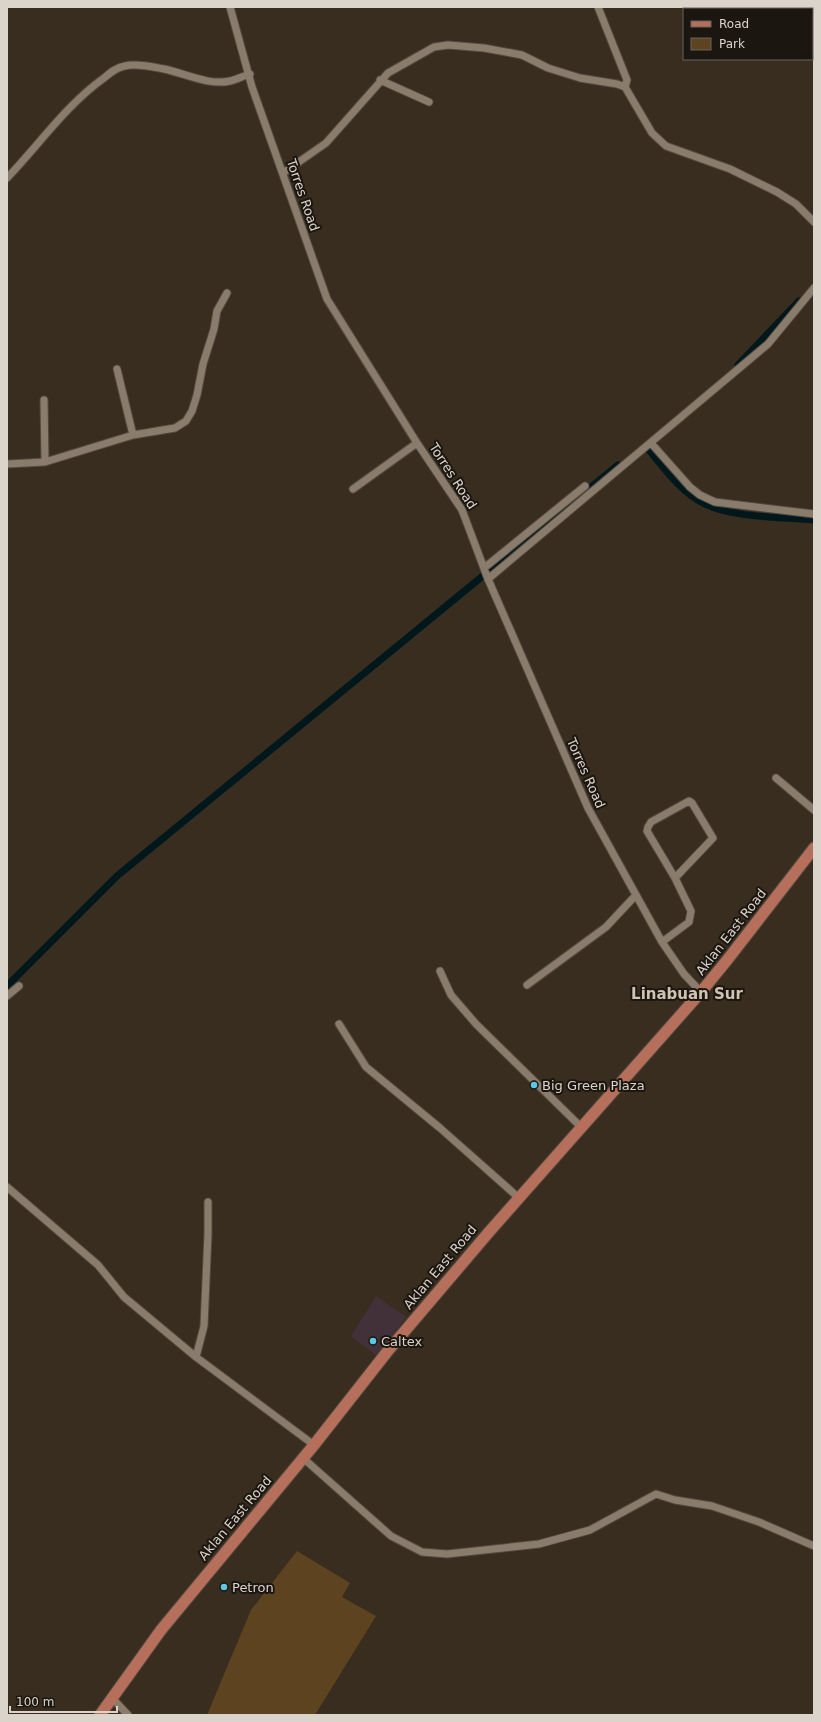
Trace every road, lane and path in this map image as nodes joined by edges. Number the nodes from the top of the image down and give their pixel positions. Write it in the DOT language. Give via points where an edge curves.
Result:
graph roads {
  1 [pos="230,7"];
  2 [pos="598,7"];
  3 [pos="250,74"];
  4 [pos="380,80"];
  5 [pos="625,87"];
  6 [pos="429,102"];
  7 [pos="283,173"];
  8 [pos="7,178"];
  9 [pos="814,222"];
  10 [pos="814,288"];
  11 [pos="227,293"];
  12 [pos="117,369"];
  13 [pos="44,400"];
  14 [pos="133,435"];
  15 [pos="417,443"];
  16 [pos="651,443"];
  17 [pos="45,462"];
  18 [pos="7,464"];
  19 [pos="585,486"];
  20 [pos="353,489"];
  21 [pos="814,514"];
  22 [pos="486,573"];
  23 [pos="776,778"];
  24 [pos="814,810"];
  25 [pos="814,848"];
  26 [pos="675,878"];
  27 [pos="636,895"];
  28 [pos="662,942"];
  29 [pos="440,971"];
  30 [pos="526,985"];
  31 [pos="19,986"];
  32 [pos="701,992"];
  33 [pos="7,996"];
  34 [pos="339,1024"];
  35 [pos="581,1127"];
  36 [pos="7,1187"];
  37 [pos="519,1198"];
  38 [pos="208,1202"];
  39 [pos="196,1357"];
  40 [pos="314,1444"];
  41 [pos="303,1458"];
  42 [pos="814,1546"];
  43 [pos="113,1699"];
  44 [pos="100,1715"];
  45 [pos="128,1715"];
  1 -- 3 [label="street, Torres Road"];
  2 -- 5 [label="street" via="627,80"];
  3 -- 7 [label="street, Torres Road" via="252,87"];
  3 -- 8 [label="street" via="229,82 199,79 165,69 125,65 89,88"];
  4 -- 5 [label="street" via="434,47 448,45 522,55 554,70"];
  4 -- 6 [label="street"];
  4 -- 7 [label="street" via="326,143"];
  5 -- 9 [label="street" via="652,133 666,146 724,166 777,192 796,204"];
  7 -- 15 [label="street, Torres Road" via="326,299"];
  10 -- 16 [label="street" via="768,344"];
  11 -- 14 [label="street" via="217,311 192,412 186,421 175,428"];
  12 -- 14 [label="street"];
  13 -- 17 [label="street"];
  14 -- 17 [label="street"];
  15 -- 20 [label="street"];
  15 -- 22 [label="street, Torres Road" via="462,510"];
  16 -- 21 [label="street" via="700,496 715,502"];
  16 -- 22 [label="street"];
  17 -- 18 [label="street"];
  19 -- 22 [label="street"];
  22 -- 27 [label="street, Torres Road" via="588,808"];
  23 -- 24 [label="street"];
  25 -- 32 [label="main road, Aklan East Road"];
  26 -- 26 [label="street" via="713,838 689,801 651,822 647,831"];
  26 -- 28 [label="street" via="691,911 691,918 690,922"];
  27 -- 28 [label="street, Torres Road"];
  27 -- 30 [label="street" via="606,927"];
  28 -- 32 [label="street, Torres Road" via="684,974"];
  29 -- 35 [label="street" via="451,995 476,1024"];
  31 -- 33 [label="street"];
  32 -- 35 [label="main road, Aklan East Road"];
  34 -- 37 [label="street" via="366,1067"];
  35 -- 37 [label="main road, Aklan East Road"];
  36 -- 39 [label="street" via="98,1265 124,1296"];
  37 -- 40 [label="main road, Aklan East Road" via="387,1352"];
  38 -- 39 [label="street" via="204,1326"];
  39 -- 40 [label="street"];
  40 -- 41 [label="main road, Aklan East Road"];
  41 -- 42 [label="street" via="391,1536 422,1552 447,1554 539,1544 590,1530 656,1494 718,1508"];
  41 -- 43 [label="main road, Aklan East Road" via="161,1630"];
  43 -- 44 [label="main road, Aklan East Road"];
  43 -- 45 [label="street"];
}
